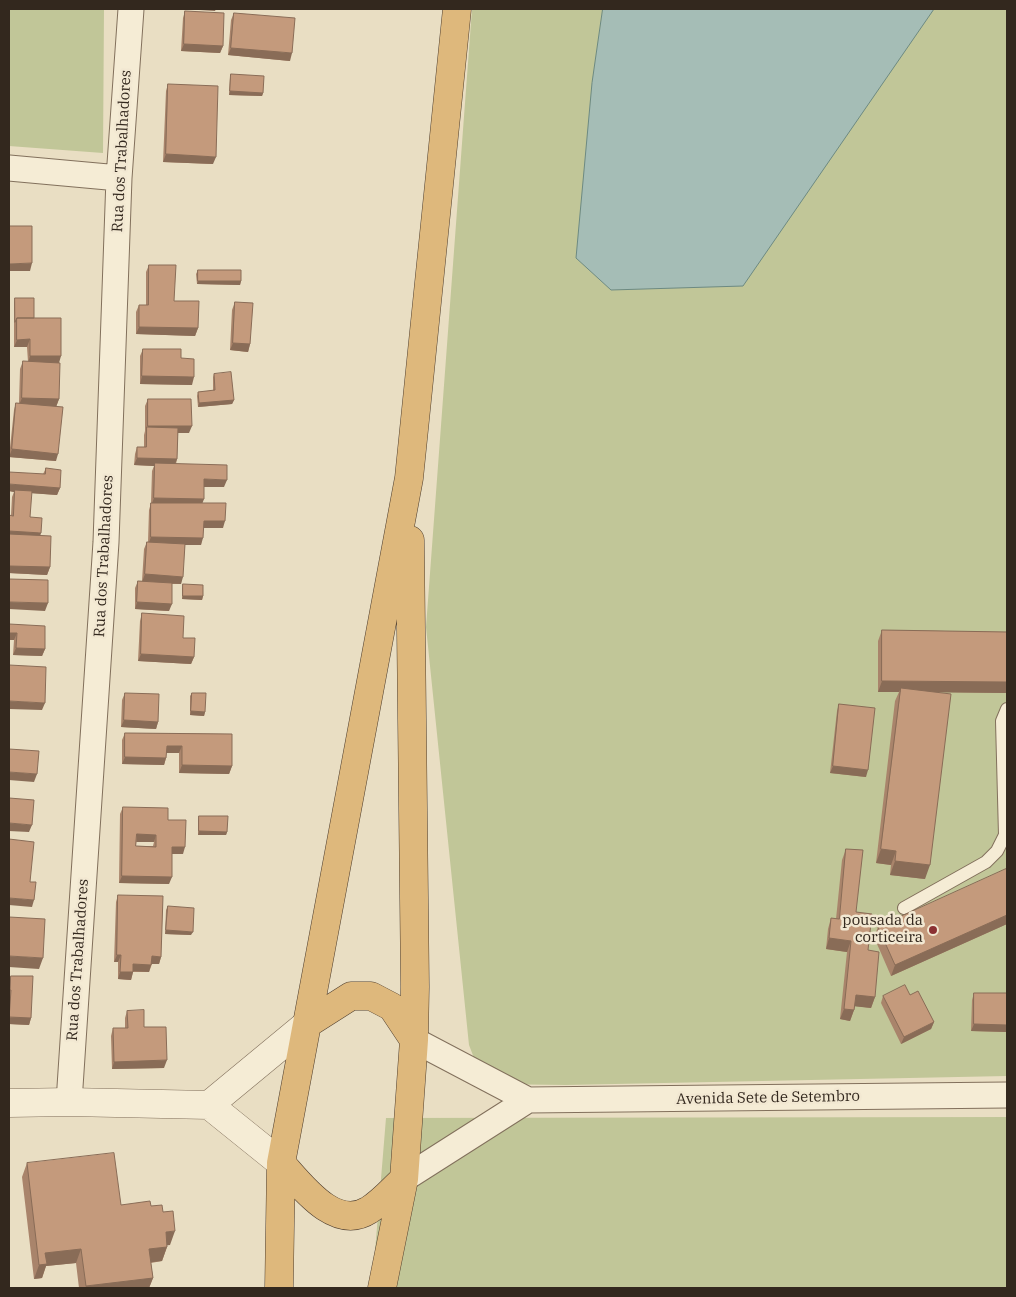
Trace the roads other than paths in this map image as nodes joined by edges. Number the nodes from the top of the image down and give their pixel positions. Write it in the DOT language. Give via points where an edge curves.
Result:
graph roads {
  1 [pos="131,9"];
  2 [pos="457,9"];
  3 [pos="9,168"];
  4 [pos="119,178"];
  5 [pos="409,478"];
  6 [pos="1007,709"];
  7 [pos="904,908"];
  8 [pos="307,1024"];
  9 [pos="414,1040"];
  10 [pos="1007,1095"];
  11 [pos="528,1100"];
  12 [pos="69,1102"];
  13 [pos="9,1103"];
  14 [pos="209,1105"];
  15 [pos="282,1163"];
  16 [pos="404,1178"];
  17 [pos="279,1288"];
  18 [pos="382,1288"];
  1 -- 4 [label="street, Rua dos Trabalhadores"];
  2 -- 5 [label="highway"];
  3 -- 4 [label="street"];
  4 -- 12 [label="street, Rua dos Trabalhadores" via="106,542"];
  5 -- 8 [label="highway"];
  5 -- 9 [label="highway"];
  6 -- 7 [label="lane" via="1002,721 1005,835 997,851 986,862"];
  8 -- 9 [label="highway" via="351,996 371,996 392,1007"];
  8 -- 14 [label="street"];
  8 -- 15 [label="highway"];
  9 -- 11 [label="street, Avenida Sete de Setembro"];
  9 -- 16 [label="highway"];
  10 -- 11 [label="street, Avenida Sete de Setembro"];
  11 -- 16 [label="street"];
  12 -- 13 [label="street"];
  12 -- 14 [label="street"];
  14 -- 15 [label="street"];
  15 -- 16 [label="highway" via="313,1198 329,1210 351,1216 368,1211"];
  15 -- 17 [label="highway"];
  16 -- 18 [label="highway"];
}
